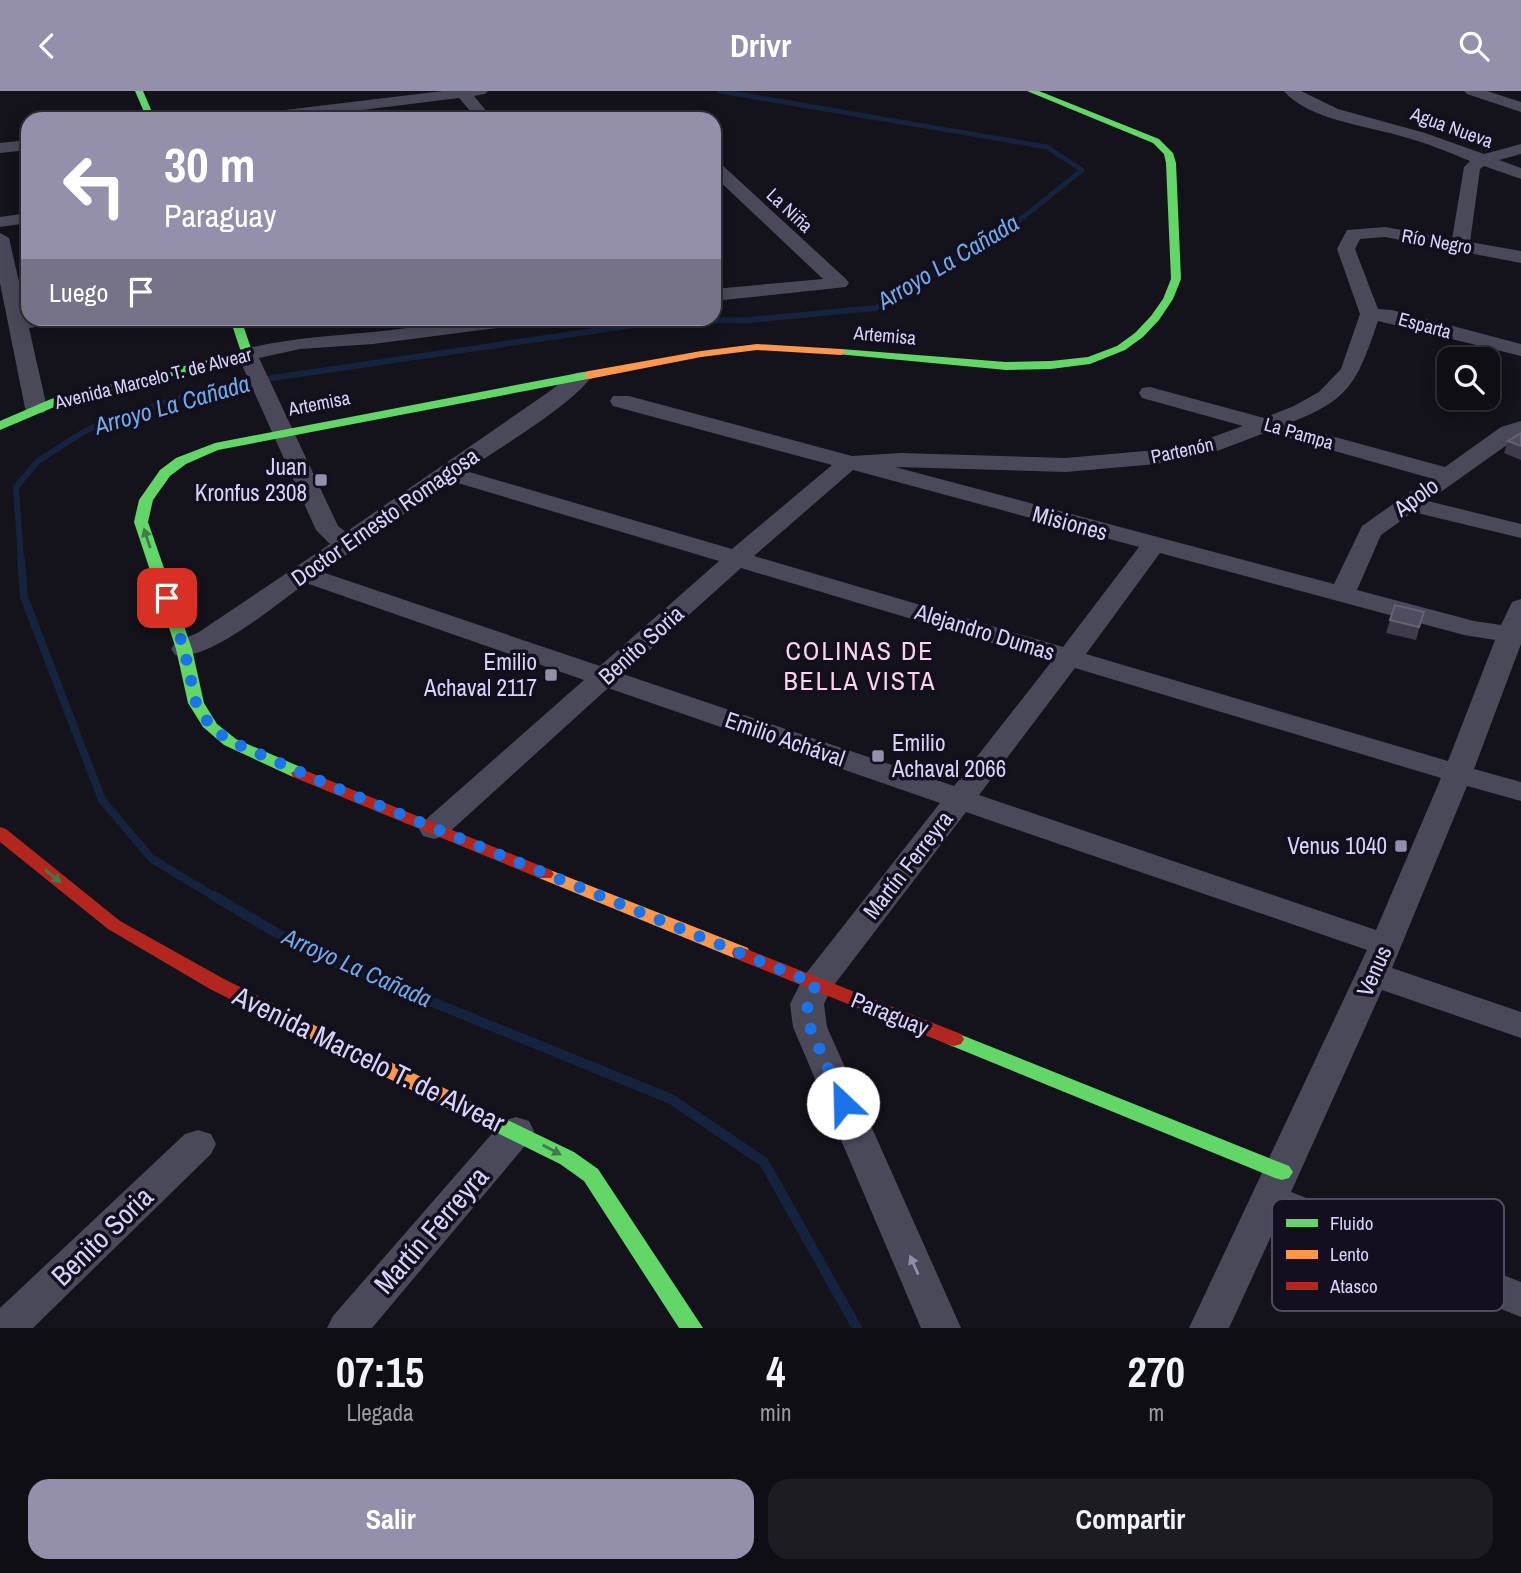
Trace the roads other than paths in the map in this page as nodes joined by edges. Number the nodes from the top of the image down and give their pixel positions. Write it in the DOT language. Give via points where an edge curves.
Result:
graph roads {
  1 [pos="139,91"];
  2 [pos="304,91"];
  3 [pos="480,91"];
  4 [pos="1031,91"];
  5 [pos="1292,91"];
  6 [pos="1472,91"];
  7 [pos="463,93"];
  8 [pos="1521,107"];
  9 [pos="148,112"];
  10 [pos="316,112"];
  11 [pos="338,112"];
  12 [pos="479,112"];
  13 [pos="21,146"];
  14 [pos="0,148"];
  15 [pos="1521,149"];
  16 [pos="1482,160"];
  17 [pos="1521,174"];
  18 [pos="721,175"];
  19 [pos="21,219"];
  20 [pos="0,222"];
  21 [pos="1521,236"];
  22 [pos="0,238"];
  23 [pos="1460,246"];
  24 [pos="1481,250"];
  25 [pos="1521,257"];
  26 [pos="721,294"];
  27 [pos="6,296"];
  28 [pos="1370,314"];
  29 [pos="18,324"];
  30 [pos="21,324"];
  31 [pos="238,326"];
  32 [pos="381,326"];
  33 [pos="465,326"];
  34 [pos="300,343"];
  35 [pos="1521,350"];
  36 [pos="251,363"];
  37 [pos="580,377"];
  38 [pos="1150,393"];
  39 [pos="621,401"];
  40 [pos="36,408"];
  41 [pos="1267,424"];
  42 [pos="0,426"];
  43 [pos="1521,428"];
  44 [pos="281,432"];
  45 [pos="848,463"];
  46 [pos="449,473"];
  47 [pos="1447,475"];
  48 [pos="1409,504"];
  49 [pos="1521,531"];
  50 [pos="346,544"];
  51 [pos="1153,545"];
  52 [pos="738,557"];
  53 [pos="303,574"];
  54 [pos="1342,594"];
  55 [pos="1521,607"];
  56 [pos="1515,636"];
  57 [pos="184,649"];
  58 [pos="1069,657"];
  59 [pos="605,678"];
  60 [pos="1458,773"];
  61 [pos="1521,792"];
  62 [pos="959,799"];
  63 [pos="434,829"];
  64 [pos="0,833"];
  65 [pos="1379,959"];
  66 [pos="816,984"];
  67 [pos="1521,1025"];
  68 [pos="516,1131"];
  69 [pos="198,1144"];
  70 [pos="1275,1186"];
  71 [pos="1303,1199"];
  72 [pos="1504,1292"];
  73 [pos="1521,1300"];
  74 [pos="6,1328"];
  75 [pos="347,1328"];
  76 [pos="692,1328"];
  77 [pos="941,1328"];
  78 [pos="1209,1328"];
  1 -- 9 [label="street"];
  2 -- 10 [label="street"];
  3 -- 7 [label="street"];
  4 -- 37 [label="street, Artemisa" via="1144,135 1168,153 1176,279 1162,309 1121,349 1070,362 995,366 757,347"];
  5 -- 16 [label="street, Agua Nueva" via="1324,109"];
  6 -- 8 [label="street"];
  7 -- 11 [label="street"];
  7 -- 12 [label="street"];
  13 -- 14 [label="street"];
  15 -- 16 [label="street"];
  16 -- 17 [label="street, Agua Nueva"];
  16 -- 23 [label="street" via="1472,167"];
  18 -- 26 [label="street, La Niña" via="839,283"];
  19 -- 20 [label="street"];
  21 -- 24 [label="street"];
  22 -- 27 [label="street"];
  23 -- 24 [label="street, Río Negro"];
  23 -- 28 [label="street, Río Negro" via="1385,232 1353,234 1346,249"];
  24 -- 25 [label="street, Río Negro"];
  27 -- 29 [label="street"];
  28 -- 35 [label="street, Esparta"];
  28 -- 41 [label="street, Partenón" via="1342,383 1302,411"];
  29 -- 30 [label="street"];
  29 -- 40 [label="street"];
  31 -- 36 [label="street"];
  32 -- 34 [label="street"];
  33 -- 34 [label="street, Avenida Marcelo T. de Alvear"];
  34 -- 36 [label="street, Avenida Marcelo T. de Alvear"];
  36 -- 40 [label="street, Avenida Marcelo T. de Alvear"];
  36 -- 44 [label="street"];
  37 -- 44 [label="street, Artemisa"];
  37 -- 46 [label="street, Doctor Ernesto Romagosa"];
  38 -- 41 [label="street, La Pampa"];
  39 -- 45 [label="street, Misiones"];
  40 -- 42 [label="street, Avenida Marcelo T. de Alvear"];
  41 -- 45 [label="street, Partenón" via="1204,448 1156,457 1066,465"];
  41 -- 47 [label="street, La Pampa"];
  43 -- 47 [label="street, Apolo"];
  44 -- 50 [label="street" via="328,530"];
  57 -- 44 [label="street, Paraguay, one-way" via="141,522 146,500 165,473 198,453"];
  45 -- 51 [label="street, Misiones"];
  45 -- 52 [label="street, Benito Soria"];
  46 -- 50 [label="street, Doctor Ernesto Romagosa"];
  46 -- 52 [label="street, Alejandro Dumas"];
  47 -- 48 [label="street, Apolo"];
  48 -- 49 [label="street"];
  48 -- 54 [label="street, Apolo" via="1371,531"];
  50 -- 53 [label="street, Doctor Ernesto Romagosa"];
  51 -- 54 [label="street, Misiones"];
  51 -- 58 [label="street, Martín Ferreyra"];
  52 -- 58 [label="street, Alejandro Dumas"];
  52 -- 59 [label="street, Benito Soria"];
  53 -- 57 [label="street, Doctor Ernesto Romagosa"];
  53 -- 59 [label="street, Emilio Achával"];
  54 -- 56 [label="street, Misiones"];
  55 -- 56 [label="street, Venus"];
  56 -- 60 [label="street, Venus"];
  57 -- 63 [label="street, Paraguay" via="196,703 211,727 230,741"];
  58 -- 60 [label="street, Alejandro Dumas"];
  58 -- 62 [label="street, Martín Ferreyra"];
  59 -- 62 [label="street, Emilio Achával"];
  59 -- 63 [label="street, Benito Soria"];
  60 -- 61 [label="street, Alejandro Dumas"];
  60 -- 65 [label="street, Venus"];
  62 -- 65 [label="street, Emilio Achával"];
  62 -- 66 [label="street, Martín Ferreyra"];
  63 -- 66 [label="street, Paraguay"];
  64 -- 68 [label="street, Avenida Marcelo T. de Alvear, one-way" via="114,925 217,984"];
  65 -- 67 [label="street, Emilio Achával"];
  65 -- 70 [label="street, Venus"];
  66 -- 70 [label="street, Paraguay"];
  77 -- 66 [label="street, one-way" via="810,1027 807,1004"];
  68 -- 75 [label="street, Martín Ferreyra"];
  68 -- 76 [label="street, Avenida Marcelo T. de Alvear, one-way" via="591,1175"];
  69 -- 74 [label="street, Benito Soria"];
  70 -- 71 [label="street, Paraguay"];
  70 -- 78 [label="street, Venus"];
  72 -- 73 [label="street, Paraguay"];
}
